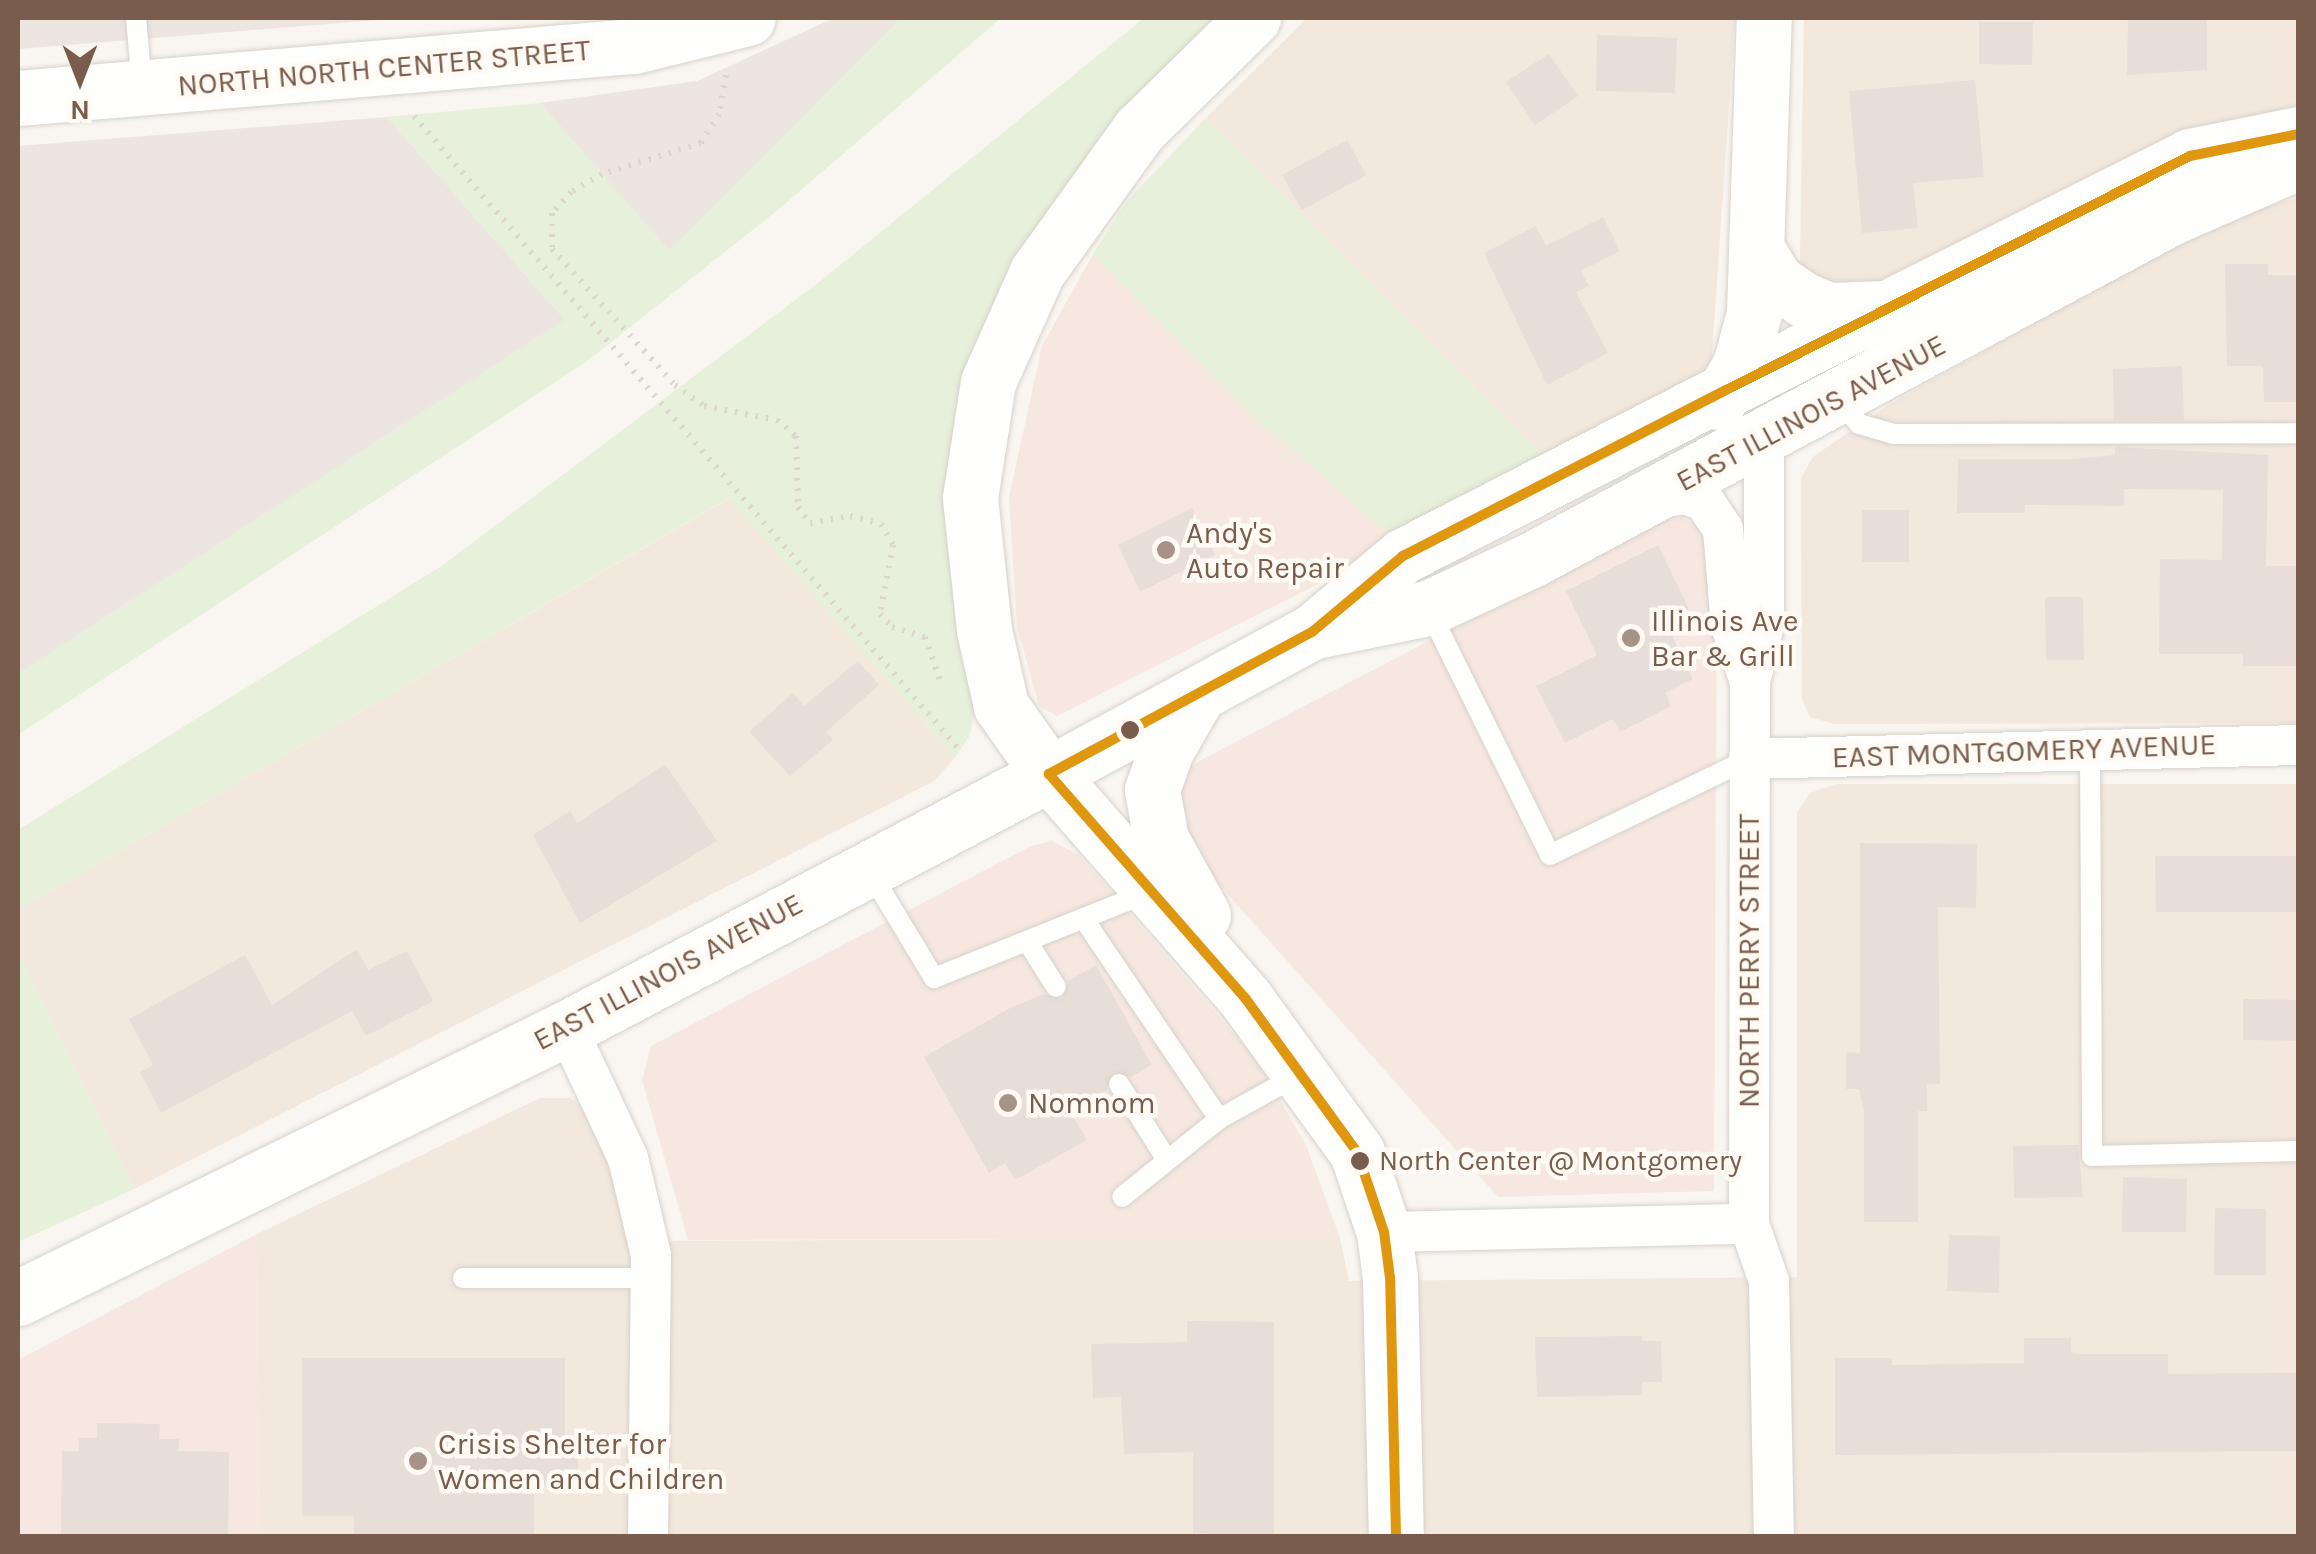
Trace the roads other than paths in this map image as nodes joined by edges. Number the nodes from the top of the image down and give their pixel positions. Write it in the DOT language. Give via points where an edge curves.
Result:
graph roads {
  1 [pos="136,18"];
  2 [pos="1252,18"];
  3 [pos="1764,18"];
  4 [pos="732,23"];
  5 [pos="142,88"];
  6 [pos="18,98"];
  7 [pos="2298,134"];
  8 [pos="2298,162"];
  9 [pos="1758,252"];
  10 [pos="1888,307"];
  11 [pos="1726,390"];
  12 [pos="1840,399"];
  13 [pos="2298,433"];
  14 [pos="1764,440"];
  15 [pos="1649,498"];
  16 [pos="1428,608"];
  17 [pos="1312,632"];
  18 [pos="1750,682"];
  19 [pos="1199,693"];
  20 [pos="2298,745"];
  21 [pos="2090,746"];
  22 [pos="1750,759"];
  23 [pos="1049,774"];
  24 [pos="867,866"];
  25 [pos="1152,891"];
  26 [pos="1084,918"];
  27 [pos="1026,941"];
  28 [pos="1056,987"];
  29 [pos="1245,998"];
  30 [pos="567,1028"];
  31 [pos="1303,1072"];
  32 [pos="1118,1084"];
  33 [pos="1219,1119"];
  34 [pos="2298,1150"];
  35 [pos="1167,1160"];
  36 [pos="1122,1197"];
  37 [pos="1749,1224"];
  38 [pos="1384,1232"];
  39 [pos="463,1278"];
  40 [pos="650,1278"];
  41 [pos="18,1298"];
  42 [pos="648,1536"];
  43 [pos="1396,1536"];
  44 [pos="1774,1536"];
  1 -- 5 [label="lane"];
  2 -- 23 [label="main road" via="1139,130 1037,272 988,382 970,498 984,630 1001,706"];
  3 -- 9 [label="main road"];
  4 -- 5 [label="main road, NORTH NORTH CENTER STREET" via="634,46"];
  5 -- 6 [label="main road, NORTH NORTH CENTER STREET"];
  7 -- 10 [label="main road, EAST ILLINOIS AVENUE" via="2190,156"];
  8 -- 12 [label="main road, EAST ILLINOIS AVENUE" via="2172,217"];
  9 -- 10 [label="main road" via="1776,281 1804,300 1828,310"];
  9 -- 11 [label="main road" via="1748,342"];
  10 -- 11 [label="main road, EAST ILLINOIS AVENUE"];
  11 -- 15 [label="main road"];
  11 -- 17 [label="main road, EAST ILLINOIS AVENUE" via="1403,556"];
  12 -- 13 [label="lane" via="1859,424 1893,434"];
  12 -- 14 [label="main road, EAST ILLINOIS AVENUE"];
  14 -- 15 [label="main road, EAST ILLINOIS AVENUE"];
  14 -- 18 [label="street, NORTH PERRY STREET" via="1764,625"];
  15 -- 16 [label="main road, EAST ILLINOIS AVENUE"];
  15 -- 18 [label="street, NORTH PERRY STREET" via="1688,495 1704,501 1722,530 1731,626"];
  16 -- 17 [label="main road, EAST ILLINOIS AVENUE"];
  16 -- 22 [label="lane" via="1550,855"];
  17 -- 19 [label="main road, EAST ILLINOIS AVENUE"];
  18 -- 22 [label="street, NORTH PERRY STREET"];
  19 -- 23 [label="main road, EAST ILLINOIS AVENUE"];
  19 -- 29 [label="main road" via="1166,750 1153,799 1161,839"];
  20 -- 21 [label="street, EAST MONTGOMERY AVENUE"];
  21 -- 22 [label="street, EAST MONTGOMERY AVENUE"];
  21 -- 34 [label="lane" via="2092,1156"];
  22 -- 37 [label="street, NORTH PERRY STREET"];
  23 -- 24 [label="main road, EAST ILLINOIS AVENUE"];
  23 -- 25 [label="main road"];
  24 -- 27 [label="lane" via="934,978"];
  24 -- 30 [label="main road, EAST ILLINOIS AVENUE"];
  25 -- 26 [label="lane"];
  25 -- 29 [label="main road"];
  26 -- 27 [label="lane"];
  26 -- 33 [label="lane"];
  27 -- 28 [label="lane"];
  29 -- 31 [label="main road"];
  30 -- 40 [label="street" via="628,1158"];
  30 -- 41 [label="main road, EAST ILLINOIS AVENUE"];
  31 -- 33 [label="lane"];
  31 -- 38 [label="main road" via="1358,1152"];
  32 -- 35 [label="lane"];
  33 -- 35 [label="lane"];
  35 -- 36 [label="lane"];
  37 -- 38 [label="street"];
  37 -- 44 [label="street, NORTH PERRY STREET" via="1769,1281"];
  38 -- 43 [label="main road"];
  39 -- 40 [label="lane"];
  40 -- 42 [label="street"];
}
